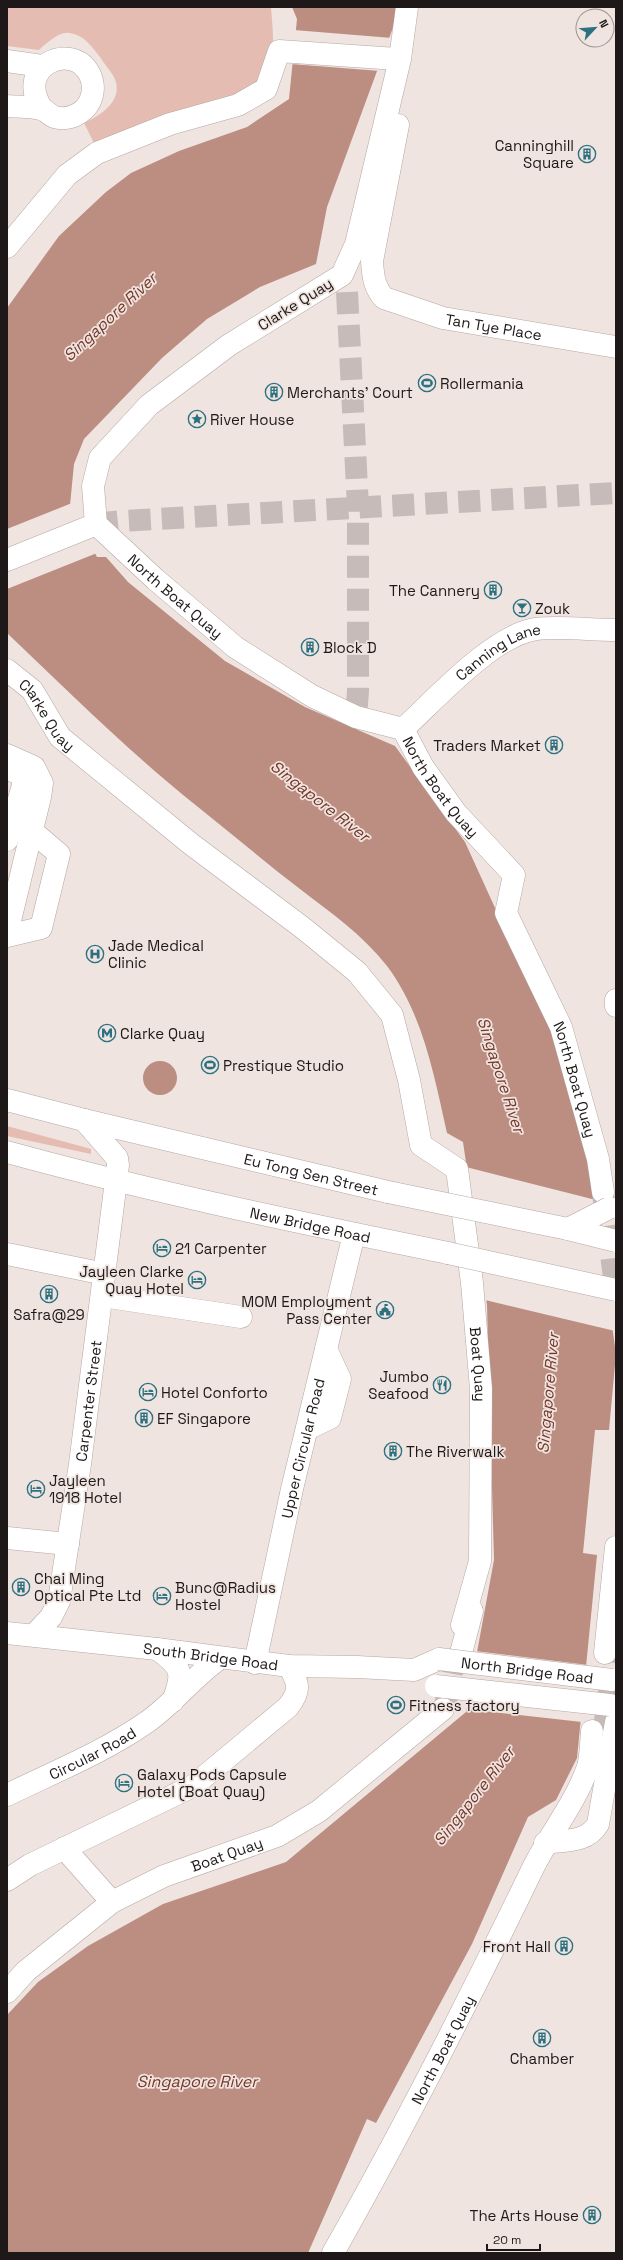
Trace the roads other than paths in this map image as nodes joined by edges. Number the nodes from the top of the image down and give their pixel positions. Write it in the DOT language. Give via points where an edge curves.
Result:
graph roads {
  1 [pos="407,7"];
  2 [pos="421,7"];
  3 [pos="389,58"];
  4 [pos="7,61"];
  5 [pos="42,66"];
  6 [pos="7,106"];
  7 [pos="43,110"];
  8 [pos="7,247"];
  9 [pos="616,347"];
  10 [pos="92,521"];
  11 [pos="7,560"];
  12 [pos="616,630"];
  13 [pos="7,670"];
  14 [pos="403,729"];
  15 [pos="7,756"];
  16 [pos="7,769"];
  17 [pos="38,797"];
  18 [pos="32,831"];
  19 [pos="8,837"];
  20 [pos="17,855"];
  21 [pos="7,933"];
  22 [pos="7,936"];
  23 [pos="616,1000"];
  24 [pos="616,1006"];
  25 [pos="7,1100"];
  26 [pos="84,1120"];
  27 [pos="7,1152"];
  28 [pos="458,1169"];
  29 [pos="116,1181"];
  30 [pos="610,1202"];
  31 [pos="568,1229"];
  32 [pos="354,1234"];
  33 [pos="616,1241"];
  34 [pos="7,1254"];
  35 [pos="105,1274"];
  36 [pos="616,1290"];
  37 [pos="102,1296"];
  38 [pos="241,1317"];
  39 [pos="7,1538"];
  40 [pos="68,1544"];
  41 [pos="616,1547"];
  42 [pos="480,1561"];
  43 [pos="462,1625"];
  44 [pos="7,1633"];
  45 [pos="34,1634"];
  46 [pos="611,1647"];
  47 [pos="157,1649"];
  48 [pos="461,1653"];
  49 [pos="220,1658"];
  50 [pos="439,1659"];
  51 [pos="255,1663"];
  52 [pos="289,1666"];
  53 [pos="414,1670"];
  54 [pos="614,1680"];
  55 [pos="173,1702"];
  56 [pos="442,1709"];
  57 [pos="607,1718"];
  58 [pos="7,1795"];
  59 [pos="545,1843"];
  60 [pos="64,1848"];
  61 [pos="7,1880"];
  62 [pos="112,1902"];
  63 [pos="7,1992"];
  64 [pos="335,2253"];
  1 -- 10 [label="street, Clarke Quay" via="400,59 356,244 342,275 325,288 229,345 149,405 100,458 93,486"];
  2 -- 9 [label="street, Tan Tye Place" via="372,261 372,292 443,318"];
  3 -- 8 [label="street" via="281,50 266,89 238,105 170,124 97,153 67,174"];
  4 -- 5 [label="street"];
  5 -- 7 [label="street" via="33,88 36,100"];
  5 -- 7 [label="street" via="53,60 66,58 78,62 88,70 93,82 93,94 88,106 78,114 66,118 54,116"];
  6 -- 7 [label="street"];
  10 -- 11 [label="street"];
  10 -- 14 [label="street, North Boat Quay" via="234,647 312,696 356,717"];
  12 -- 14 [label="street, Canning Lane" via="536,629 516,634 488,651"];
  13 -- 28 [label="street, Clarke Quay" via="32,690 60,737 191,844 357,972 392,1015 409,1080 421,1145"];
  14 -- 30 [label="street, North Boat Quay" via="424,767 456,812 514,875 506,913 562,1027"];
  15 -- 17 [label="street" via="34,767 42,783"];
  16 -- 17 [label="street" via="19,773"];
  17 -- 18 [label="street"];
  17 -- 19 [label="street"];
  18 -- 19 [label="street" via="20,828"];
  18 -- 20 [label="street"];
  18 -- 22 [label="street" via="59,854 42,927"];
  20 -- 21 [label="street"];
  23 -- 24 [label="street"];
  25 -- 26 [label="street, Eu Tong Sen Street"];
  26 -- 29 [label="street, Carpenter Street" via="117,1158"];
  26 -- 31 [label="street, Eu Tong Sen Street, bridge" via="388,1192"];
  27 -- 29 [label="street, New Bridge Road"];
  28 -- 42 [label="street, Boat Quay" via="472,1283 481,1389"];
  29 -- 32 [label="street, New Bridge Road"];
  29 -- 35 [label="street, Carpenter Street"];
  30 -- 31 [label="street, bridge"];
  31 -- 33 [label="street, Eu Tong Sen Street, bridge"];
  32 -- 36 [label="street, New Bridge Road, bridge"];
  32 -- 51 [label="street, Upper Circular Road" via="275,1565"];
  34 -- 35 [label="street"];
  35 -- 37 [label="street, Carpenter Street"];
  37 -- 38 [label="street"];
  37 -- 40 [label="street, Carpenter Street"];
  39 -- 40 [label="street"];
  40 -- 45 [label="street, Carpenter Street" via="58,1601 51,1617"];
  41 -- 46 [label="street"];
  42 -- 43 [label="street, Boat Quay"];
  42 -- 48 [label="street, Boat Quay" via="486,1563"];
  44 -- 45 [label="street, South Bridge Road"];
  45 -- 47 [label="street, South Bridge Road"];
  47 -- 49 [label="street, South Bridge Road"];
  47 -- 55 [label="street" via="173,1660 181,1672"];
  49 -- 51 [label="street, South Bridge Road"];
  49 -- 55 [label="street, Circular Road" via="195,1678"];
  50 -- 53 [label="street, South Bridge Road"];
  50 -- 54 [label="street, North Bridge Road, bridge"];
  51 -- 52 [label="street, South Bridge Road"];
  52 -- 53 [label="street, South Bridge Road" via="357,1666"];
  52 -- 60 [label="street" via="297,1680 298,1688 288,1707 201,1781 173,1797"];
  53 -- 57 [label="street, North Bridge Road, bridge" via="436,1686"];
  55 -- 58 [label="street, Circular Road" via="124,1737"];
  56 -- 62 [label="street, Boat Quay" via="319,1811 277,1836 164,1876"];
  57 -- 59 [label="street, North Boat Quay" via="572,1802"];
  57 -- 59 [label="street" via="598,1824 590,1835 584,1838"];
  59 -- 64 [label="street, North Boat Quay" via="472,1993"];
  60 -- 61 [label="street"];
  60 -- 62 [label="street"];
  62 -- 63 [label="street, Boat Quay" via="26,1971"];
}
